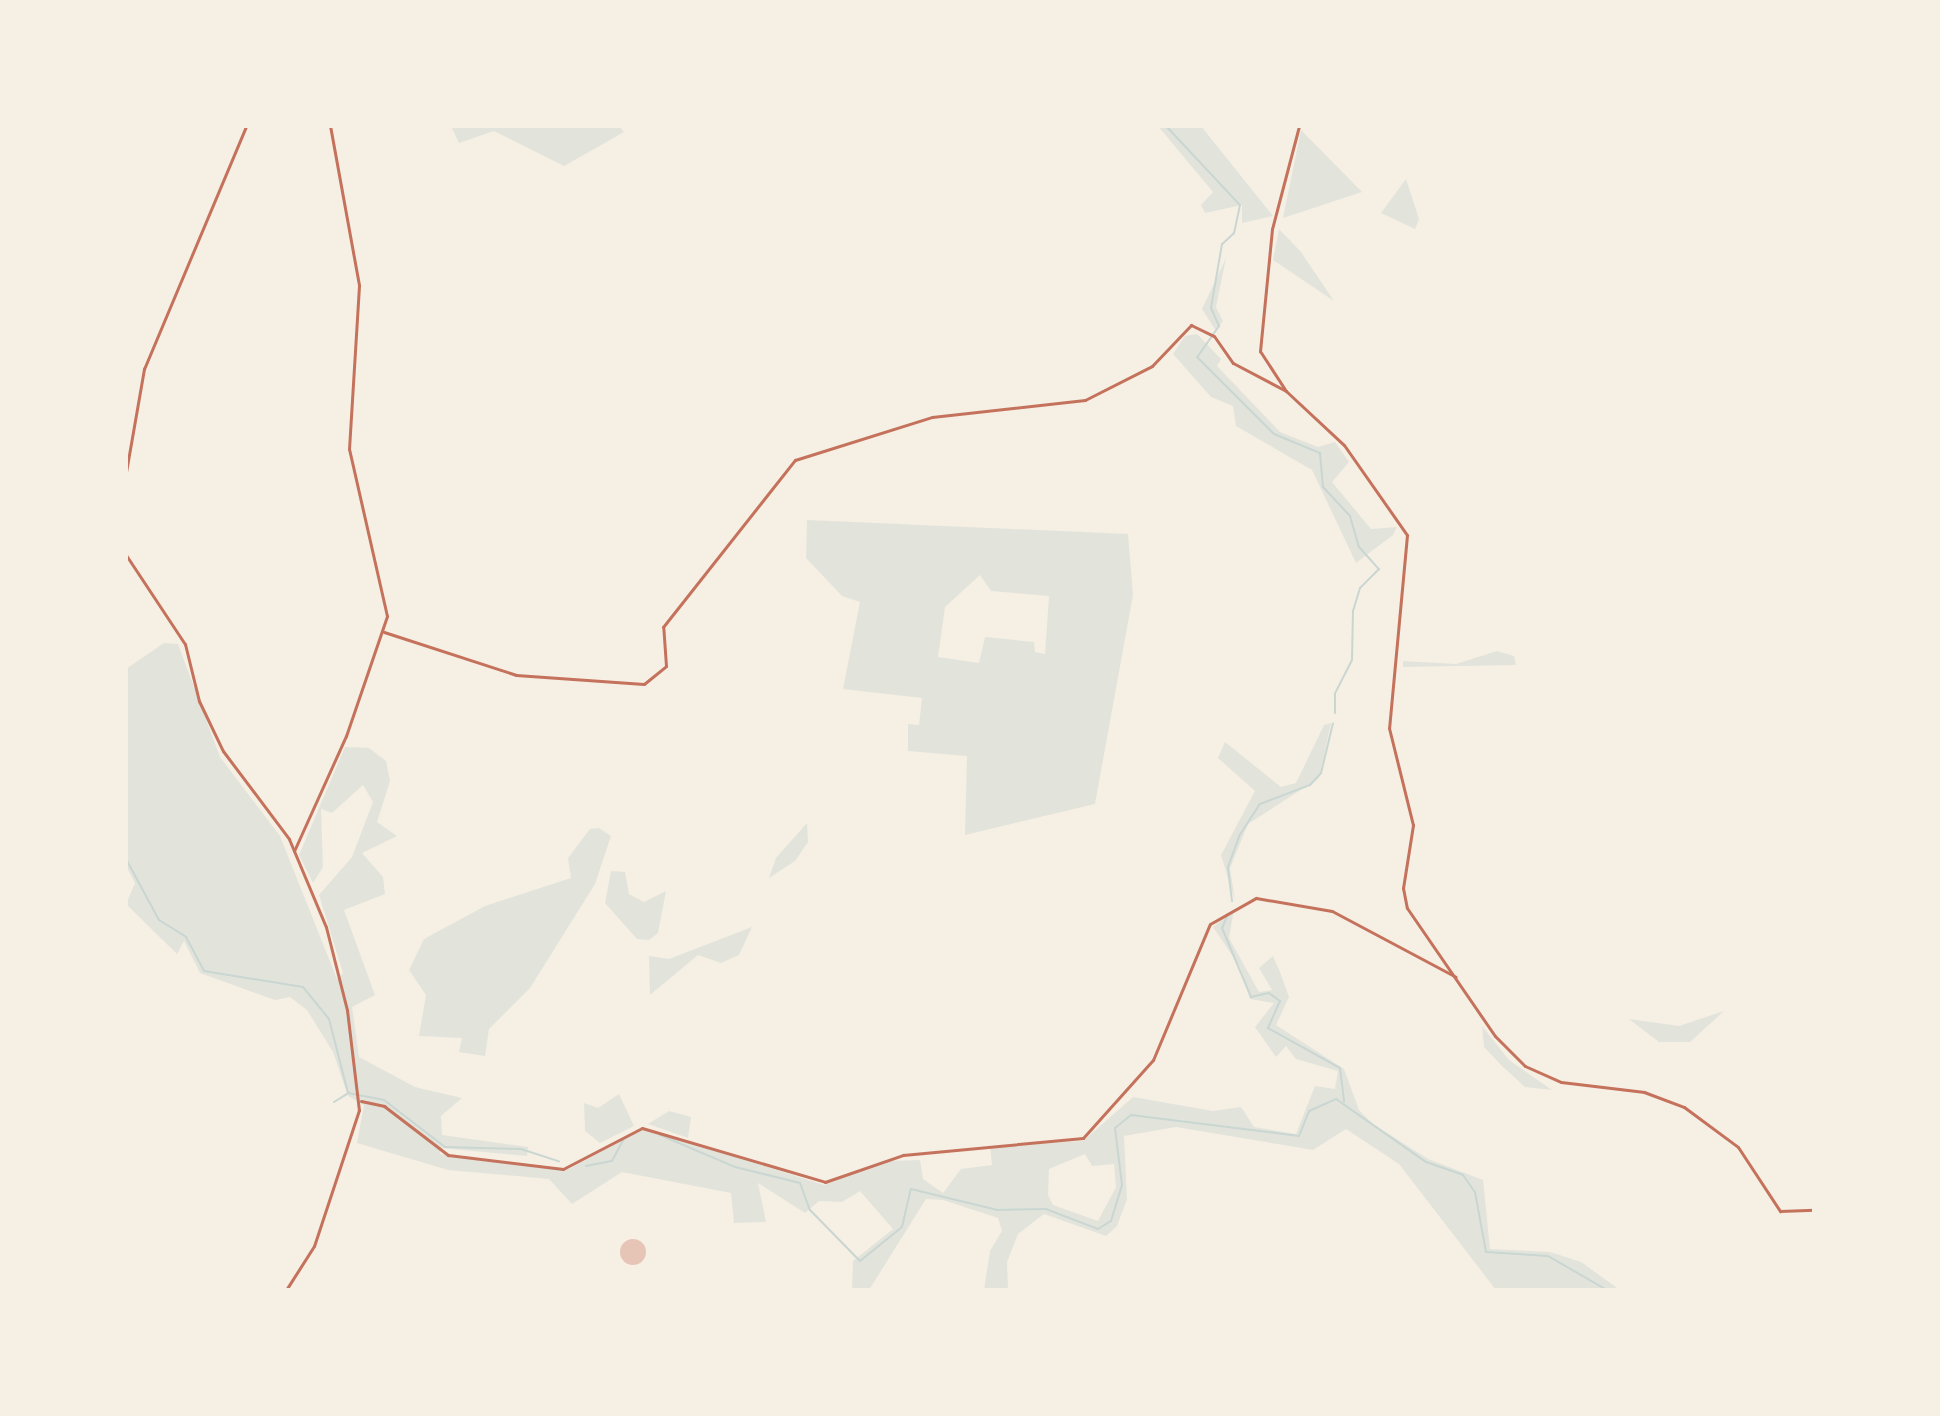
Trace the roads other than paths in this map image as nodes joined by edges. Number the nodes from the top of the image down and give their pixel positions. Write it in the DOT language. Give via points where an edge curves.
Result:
graph roads {
  1 [pos="246,126"];
  2 [pos="330,126"];
  3 [pos="1299,126"];
  4 [pos="1286,391"];
  5 [pos="126,472"];
  6 [pos="126,555"];
  7 [pos="384,632"];
  8 [pos="294,851"];
  9 [pos="1456,977"];
  10 [pos="361,1101"];
  11 [pos="1814,1210"];
  12 [pos="286,1290"];
  1 -- 5 [label="street" via="144,369"];
  2 -- 7 [label="street" via="359,285 349,449 385,589"];
  3 -- 4 [label="street" via="1272,229 1260,351"];
  4 -- 7 [label="street" via="1233,363 1209,331 1191,325 1152,366 1085,400 932,417 787,464 663,627 666,666 651,682 516,675"];
  4 -- 9 [label="street" via="1344,445 1407,535 1389,728 1413,825 1403,888 1414,921"];
  6 -- 8 [label="street" via="185,644 199,701 223,751"];
  7 -- 8 [label="street"];
  8 -- 10 [label="street" via="334,955"];
  9 -- 10 [label="street" via="1332,911 1256,898 1210,924 1153,1060 1083,1138 903,1155 825,1182 642,1128 563,1169 448,1155 384,1106"];
  9 -- 11 [label="street" via="1525,1066 1561,1082 1644,1092 1684,1107 1738,1147 1780,1211"];
  10 -- 12 [label="street" via="314,1246"];
}
